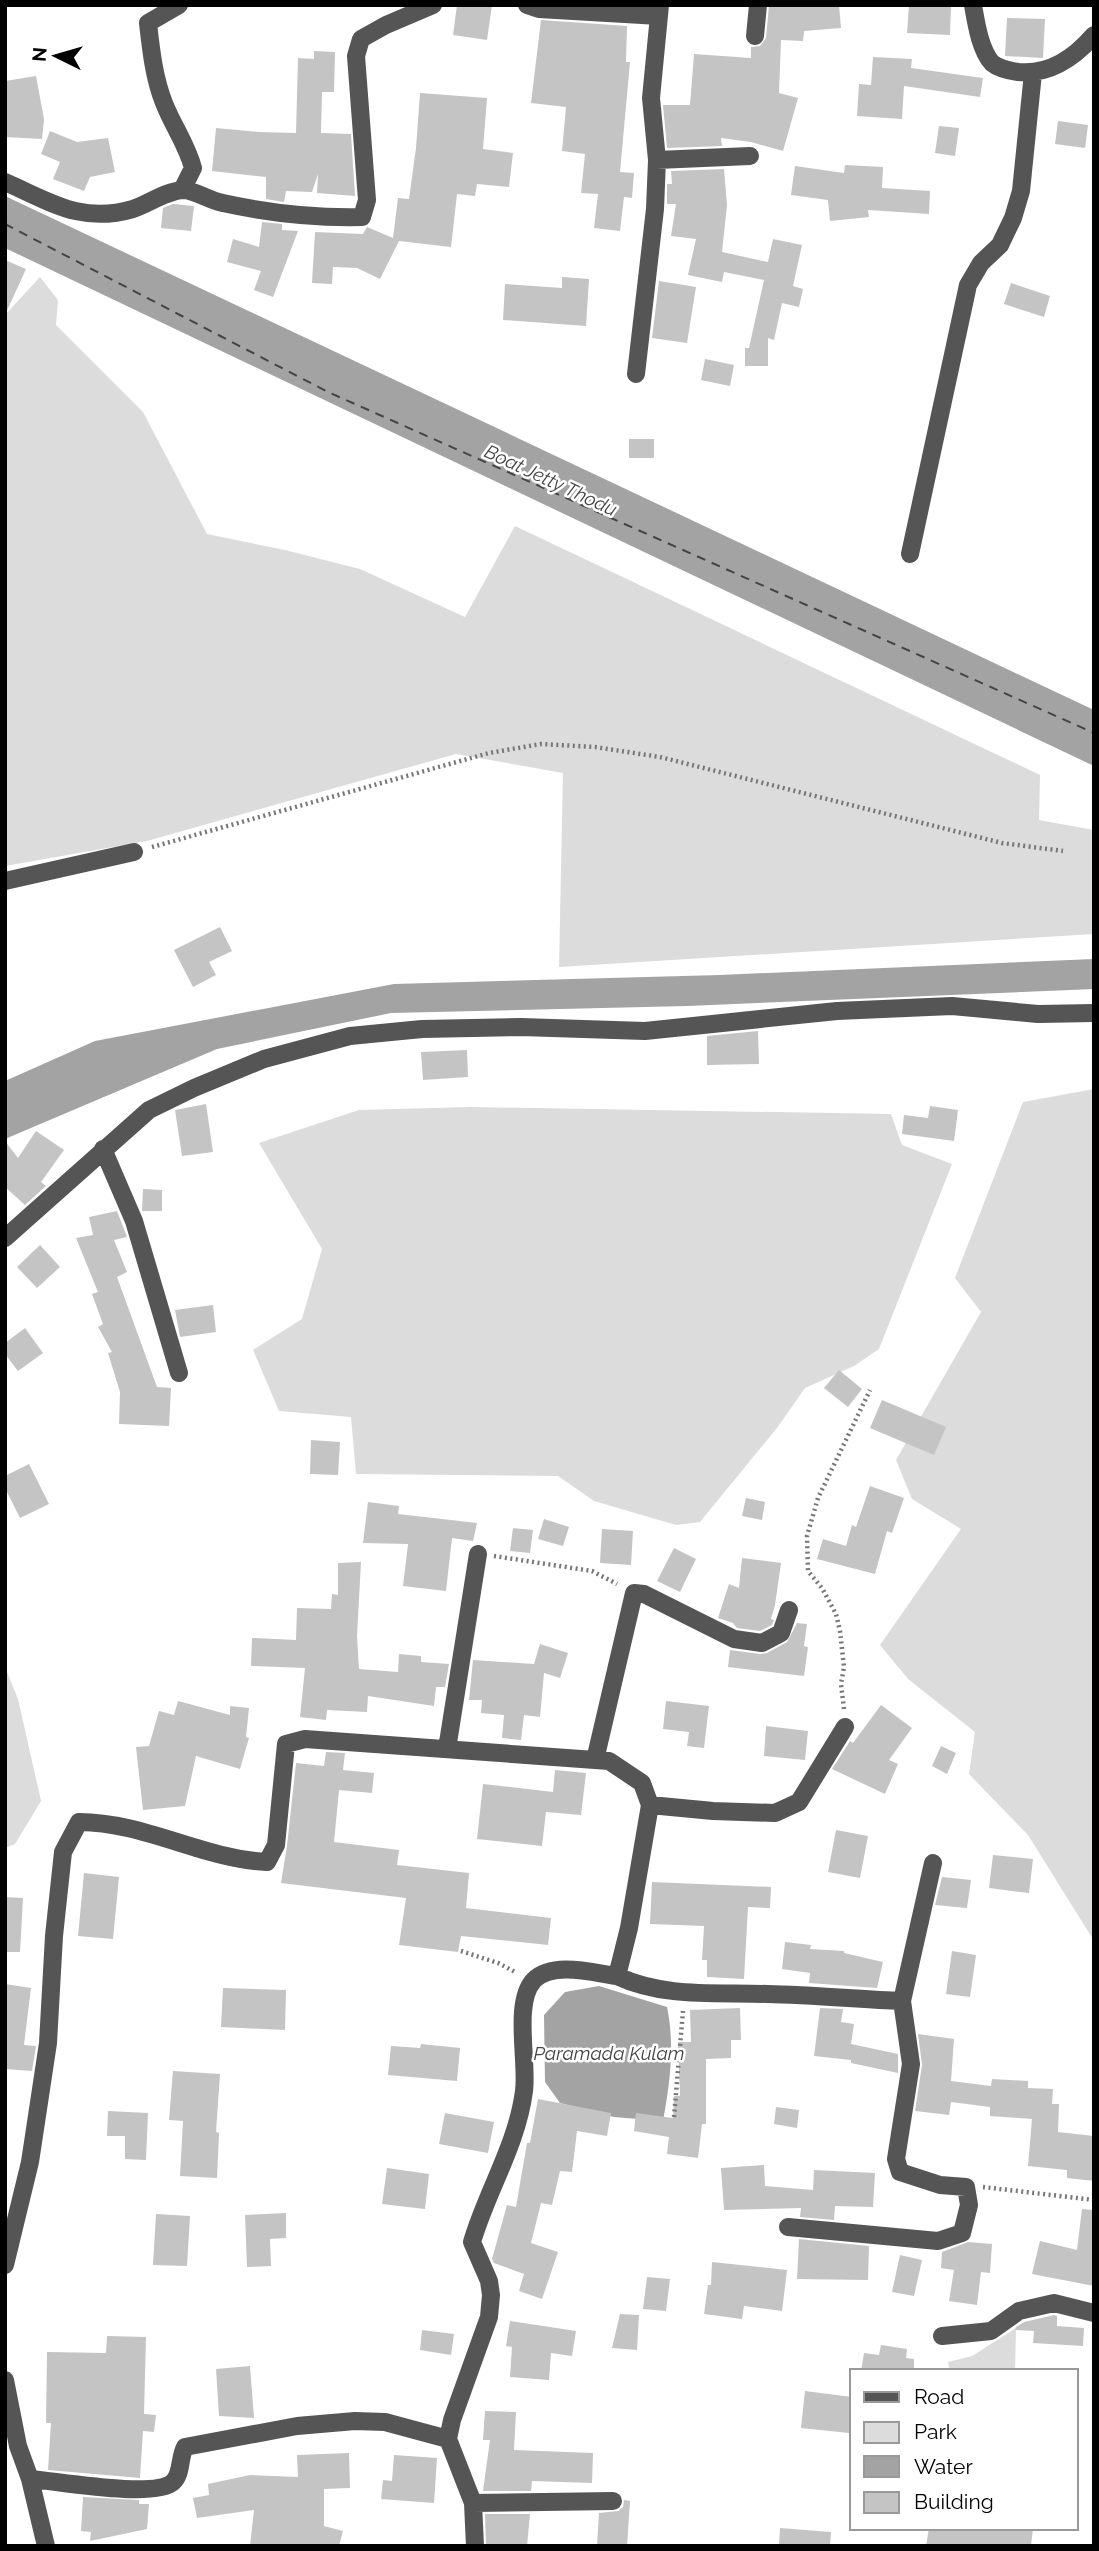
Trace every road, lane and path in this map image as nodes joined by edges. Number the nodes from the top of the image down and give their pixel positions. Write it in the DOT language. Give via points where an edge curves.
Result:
graph roads {
  1 [pos="179,5"];
  2 [pos="433,5"];
  3 [pos="527,5"];
  4 [pos="758,5"];
  5 [pos="973,5"];
  6 [pos="659,10"];
  7 [pos="402,11"];
  8 [pos="755,36"];
  9 [pos="1090,45"];
  10 [pos="1033,74"];
  11 [pos="750,156"];
  12 [pos="657,160"];
  13 [pos="5,182"];
  14 [pos="182,190"];
  15 [pos="636,374"];
  16 [pos="909,554"];
  17 [pos="1063,851"];
  18 [pos="134,852"];
  19 [pos="5,881"];
  20 [pos="1094,1013"];
  21 [pos="103,1149"];
  22 [pos="5,1238"];
  23 [pos="179,1373"];
  24 [pos="870,1390"];
  25 [pos="478,1554"];
  26 [pos="634,1593"];
  27 [pos="789,1610"];
  28 [pos="845,1727"];
  29 [pos="447,1749"];
  30 [pos="595,1760"];
  31 [pos="650,1805"];
  32 [pos="933,1863"];
  33 [pos="461,1951"];
  34 [pos="617,1976"];
  35 [pos="533,1981"];
  36 [pos="684,1993"];
  37 [pos="902,2001"];
  38 [pos="674,2117"];
  39 [pos="966,2187"];
  40 [pos="1094,2200"];
  41 [pos="788,2227"];
  42 [pos="5,2266"];
  43 [pos="1094,2313"];
  44 [pos="942,2336"];
  45 [pos="5,2381"];
  46 [pos="448,2440"];
  47 [pos="12,2446"];
  48 [pos="30,2479"];
  49 [pos="612,2501"];
  50 [pos="473,2503"];
  51 [pos="46,2546"];
  52 [pos="475,2546"];
  1 -- 14 [label="street" via="148,23 163,102 193,168"];
  2 -- 7 [label="street"];
  3 -- 6 [label="street" via="538,9"];
  4 -- 8 [label="street"];
  5 -- 10 [label="street" via="993,64"];
  6 -- 12 [label="street" via="651,99"];
  7 -- 14 [label="street" via="361,39 356,56 367,200 362,217 285,213 222,203"];
  9 -- 10 [label="street"];
  10 -- 16 [label="street" via="1021,191 1000,245 981,263 968,285"];
  11 -- 12 [label="street"];
  12 -- 15 [label="street"];
  13 -- 14 [label="street" via="62,208 98,216"];
  17 -- 18 [label="path" via="1002,844 660,757 541,744 476,757"];
  18 -- 19 [label="street"];
  20 -- 21 [label="street" via="1038,1014 952,1006 837,1011 645,1031 422,1028 350,1036 264,1059 194,1088 149,1110"];
  21 -- 22 [label="street"];
  21 -- 23 [label="street" via="134,1221"];
  24 -- 28 [label="path" via="818,1498 807,1536 808,1571 836,1614 844,1667"];
  25 -- 26 [label="path" via="592,1571"];
  25 -- 29 [label="street"];
  26 -- 27 [label="street" via="734,1639 762,1643 781,1633"];
  26 -- 30 [label="street"];
  28 -- 31 [label="street" via="799,1802 775,1813"];
  29 -- 30 [label="street"];
  29 -- 42 [label="street" via="305,1739 286,1744 276,1845 267,1862 248,1861 142,1830 79,1822 63,1853 48,2043 30,2162"];
  30 -- 31 [label="street" via="610,1761 642,1783"];
  31 -- 34 [label="street"];
  32 -- 37 [label="street"];
  33 -- 35 [label="path"];
  34 -- 35 [label="street" via="554,1970"];
  34 -- 36 [label="street" via="636,1985"];
  35 -- 46 [label="street" via="524,2004 524,2090 517,2123 472,2242 489,2281 489,2317"];
  36 -- 37 [label="street"];
  36 -- 38 [label="path"];
  37 -- 39 [label="street" via="911,2064 896,2159 901,2172 940,2185"];
  39 -- 40 [label="path"];
  39 -- 41 [label="street" via="969,2205 962,2233 938,2241"];
  43 -- 44 [label="street" via="1054,2303 1019,2311 991,2331"];
  45 -- 47 [label="street"];
  46 -- 48 [label="street" via="385,2422 329,2422 185,2447 179,2475 159,2488"];
  46 -- 50 [label="street"];
  47 -- 48 [label="street"];
  48 -- 51 [label="street"];
  49 -- 50 [label="street"];
  50 -- 52 [label="street"];
}
